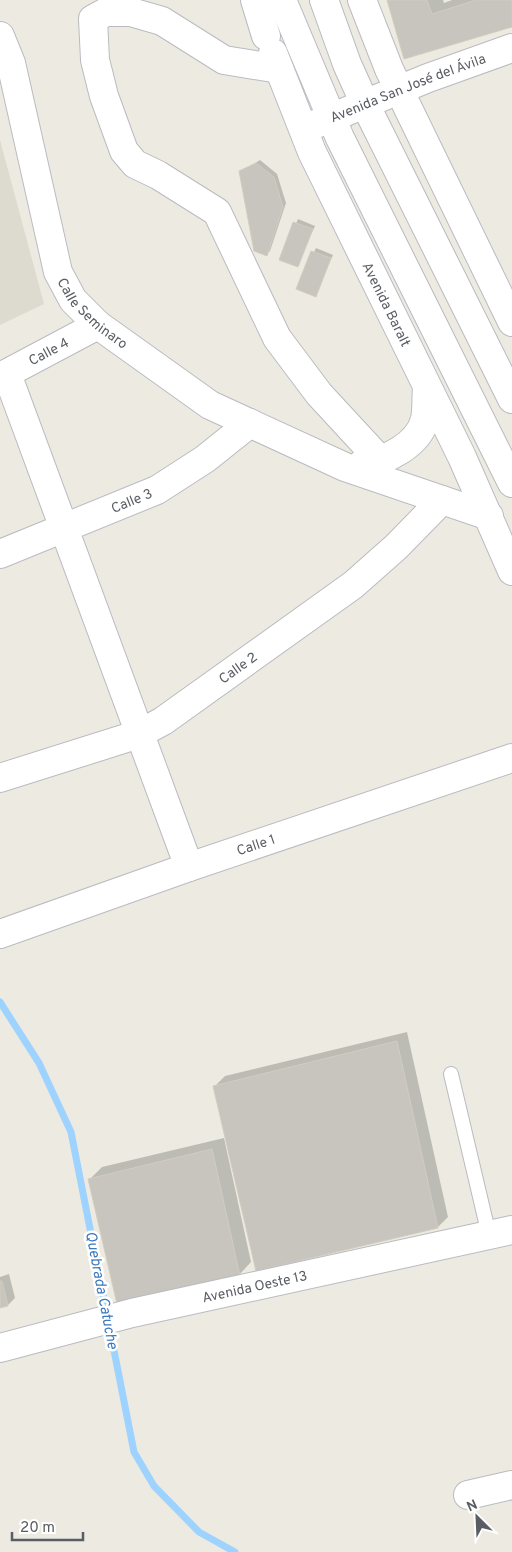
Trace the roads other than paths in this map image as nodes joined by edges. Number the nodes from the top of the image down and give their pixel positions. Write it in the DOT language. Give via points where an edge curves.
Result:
graph roads {
  1 [pos="248,0"];
  2 [pos="255,0"];
  3 [pos="282,0"];
  4 [pos="324,0"];
  5 [pos="362,0"];
  6 [pos="0,36"];
  7 [pos="266,36"];
  8 [pos="512,48"];
  9 [pos="279,69"];
  10 [pos="400,90"];
  11 [pos="365,104"];
  12 [pos="332,118"];
  13 [pos="302,130"];
  14 [pos="504,289"];
  15 [pos="512,322"];
  16 [pos="98,325"];
  17 [pos="3,375"];
  18 [pos="427,388"];
  19 [pos="512,399"];
  20 [pos="250,423"];
  21 [pos="380,460"];
  22 [pos="345,467"];
  23 [pos="512,483"];
  24 [pos="442,500"];
  25 [pos="489,516"];
  26 [pos="65,527"];
  27 [pos="0,554"];
  28 [pos="512,571"];
  29 [pos="138,734"];
  30 [pos="512,758"];
  31 [pos="0,778"];
  32 [pos="189,867"];
  33 [pos="0,934"];
  34 [pos="451,1074"];
  35 [pos="500,1233"];
  36 [pos="0,1348"];
  37 [pos="512,1485"];
  38 [pos="468,1495"];
  1 -- 7 [label="street"];
  2 -- 7 [label="street"];
  3 -- 12 [label="street"];
  4 -- 11 [label="street"];
  5 -- 10 [label="street"];
  6 -- 16 [label="street, Calle Seminaro" via="11,63 58,272 73,300"];
  7 -- 9 [label="street, Avenida Baralt"];
  8 -- 10 [label="street, Avenida San José del Ávila"];
  9 -- 13 [label="street, Avenida Baralt"];
  9 -- 21 [label="street" via="224,60 162,21 131,12 106,12 93,19 95,60 124,151 135,164 216,212 277,338 319,394"];
  10 -- 11 [label="street, Avenida San José del Ávila"];
  10 -- 14 [label="street"];
  11 -- 12 [label="street, Avenida San José del Ávila"];
  11 -- 19 [label="street"];
  12 -- 13 [label="street, Avenida San José del Ávila"];
  12 -- 23 [label="street"];
  13 -- 18 [label="street, Avenida Baralt"];
  14 -- 15 [label="street"];
  16 -- 17 [label="street, Calle 4"];
  16 -- 20 [label="street, Calle Seminaro" via="210,405"];
  17 -- 26 [label="street"];
  18 -- 21 [label="street" via="425,420 419,435 405,447"];
  18 -- 25 [label="street, Avenida Baralt"];
  20 -- 22 [label="street, Calle Seminaro"];
  20 -- 26 [label="street, Calle 3" via="206,459 157,490"];
  21 -- 22 [label="street"];
  22 -- 24 [label="street, Calle Seminaro"];
  24 -- 25 [label="street, Calle Seminaro"];
  24 -- 29 [label="street, Calle 2" via="353,585 163,721"];
  25 -- 28 [label="street, Avenida Baralt"];
  26 -- 27 [label="street, Calle 3"];
  26 -- 29 [label="street"];
  29 -- 31 [label="street, Calle 2"];
  29 -- 32 [label="street"];
  30 -- 32 [label="street, Calle 1"];
  32 -- 33 [label="street, Calle 1"];
  34 -- 35 [label="lane"];
  35 -- 36 [label="street, Avenida Oeste 13" via="132,1313"];
  37 -- 38 [label="street"];
}
